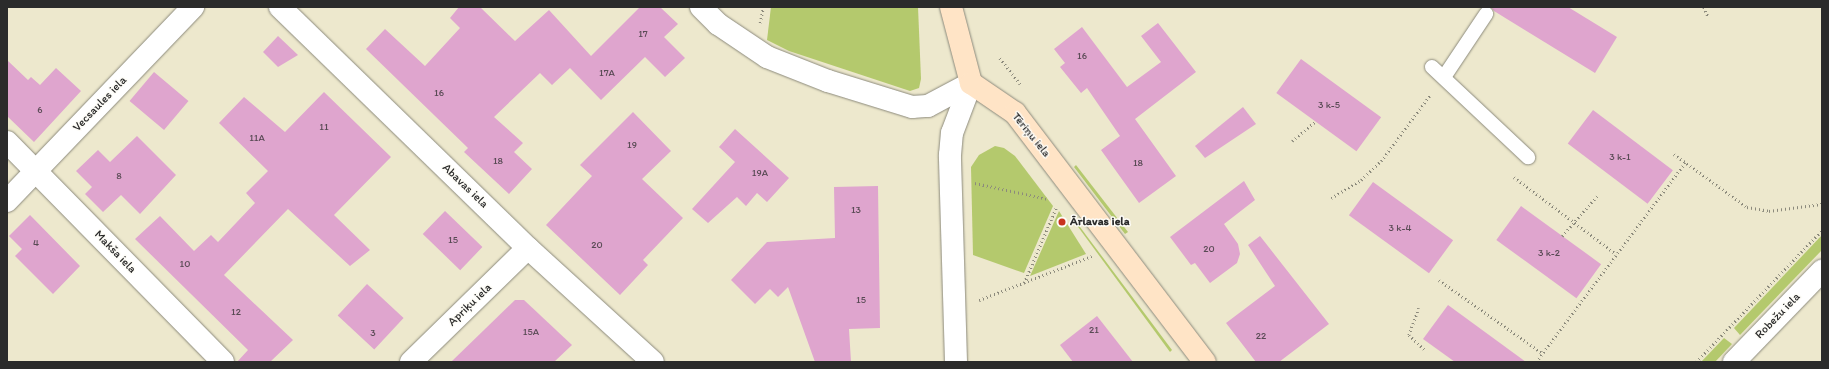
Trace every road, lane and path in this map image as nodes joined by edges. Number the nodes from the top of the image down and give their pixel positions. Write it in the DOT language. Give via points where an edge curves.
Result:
graph roads {
  1 [pos="193,7"];
  2 [pos="280,7"];
  3 [pos="701,7"];
  4 [pos="951,7"];
  5 [pos="1704,7"];
  6 [pos="1486,14"];
  7 [pos="1708,16"];
  8 [pos="1432,67"];
  9 [pos="1444,77"];
  10 [pos="971,83"];
  11 [pos="1315,122"];
  12 [pos="1292,141"];
  13 [pos="7,142"];
  14 [pos="1674,154"];
  15 [pos="1528,157"];
  16 [pos="1685,163"];
  17 [pos="36,170"];
  18 [pos="1514,177"];
  19 [pos="967,181"];
  20 [pos="1597,196"];
  21 [pos="1331,198"];
  22 [pos="7,201"];
  23 [pos="1052,201"];
  24 [pos="1058,204"];
  25 [pos="1822,204"];
  26 [pos="1574,222"];
  27 [pos="1822,230"];
  28 [pos="1562,236"];
  29 [pos="528,248"];
  30 [pos="1616,254"];
  31 [pos="1092,256"];
  32 [pos="1822,271"];
  33 [pos="1439,280"];
  34 [pos="1024,283"];
  35 [pos="977,301"];
  36 [pos="1418,308"];
  37 [pos="1426,351"];
  38 [pos="1542,354"];
  39 [pos="223,362"];
  40 [pos="411,362"];
  41 [pos="653,362"];
  42 [pos="956,362"];
  43 [pos="1205,362"];
  44 [pos="1536,362"];
  45 [pos="1696,362"];
  46 [pos="1734,362"];
  1 -- 17 [label="street, Vecsaules iela"];
  2 -- 29 [label="street, Abavas iela"];
  3 -- 10 [label="street" via="718,24 766,57 828,81 912,107 928,106"];
  4 -- 10 [label="street"];
  5 -- 7 [label="path"];
  6 -- 9 [label="lane"];
  8 -- 9 [label="lane"];
  9 -- 15 [label="lane"];
  9 -- 21 [label="path" via="1381,161 1361,180"];
  10 -- 42 [label="street" via="952,133 950,155"];
  10 -- 43 [label="street, Tēriņu iela" via="1015,113"];
  11 -- 12 [label="path"];
  13 -- 17 [label="street, Makša iela"];
  14 -- 16 [label="path"];
  16 -- 25 [label="path" via="1747,207 1769,212"];
  16 -- 30 [label="path"];
  17 -- 22 [label="street, Vecsaules iela"];
  17 -- 39 [label="street, Makša iela"];
  18 -- 26 [label="path"];
  19 -- 23 [label="path"];
  20 -- 26 [label="path"];
  24 -- 34 [label="path"];
  26 -- 28 [label="path"];
  26 -- 30 [label="path"];
  27 -- 45 [label="path"];
  29 -- 40 [label="street, Apriķu iela"];
  29 -- 41 [label="street, Abavas iela"];
  30 -- 38 [label="path"];
  31 -- 34 [label="path"];
  32 -- 46 [label="street, Robežu iela"];
  33 -- 38 [label="path"];
  34 -- 35 [label="path"];
  36 -- 37 [label="path" via="1409,335"];
  38 -- 44 [label="path"];
}
